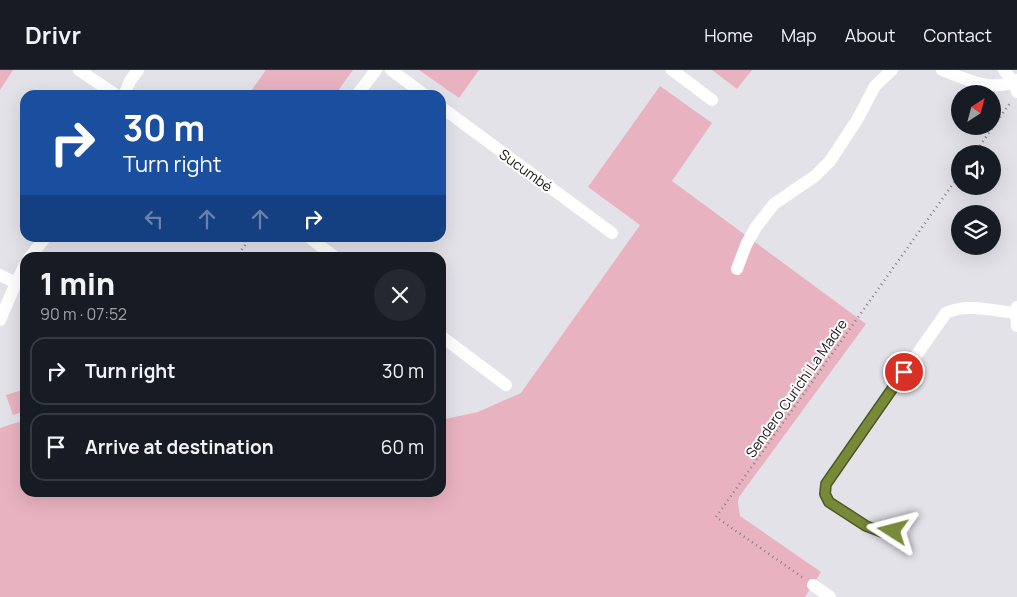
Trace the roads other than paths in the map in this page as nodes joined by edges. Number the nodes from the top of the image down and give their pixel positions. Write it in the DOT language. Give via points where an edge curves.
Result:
graph roads {
  1 [pos="79,70"];
  2 [pos="138,70"];
  3 [pos="376,70"];
  4 [pos="391,70"];
  5 [pos="672,70"];
  6 [pos="892,70"];
  7 [pos="942,70"];
  8 [pos="1004,70"];
  9 [pos="1015,89"];
  10 [pos="109,90"];
  11 [pos="126,90"];
  12 [pos="361,90"];
  13 [pos="418,90"];
  14 [pos="712,100"];
  15 [pos="446,111"];
  16 [pos="612,233"];
  17 [pos="42,242"];
  18 [pos="315,242"];
  19 [pos="33,252"];
  20 [pos="328,252"];
  21 [pos="737,268"];
  22 [pos="0,275"];
  23 [pos="20,275"];
  24 [pos="16,283"];
  25 [pos="1016,310"];
  26 [pos="0,320"];
  27 [pos="1017,326"];
  28 [pos="446,340"];
  29 [pos="506,385"];
  30 [pos="904,530"];
  31 [pos="813,585"];
  32 [pos="830,597"];
  1 -- 10 [label="street"];
  2 -- 11 [label="street"];
  3 -- 12 [label="street"];
  4 -- 13 [label="street"];
  5 -- 14 [label="street"];
  6 -- 21 [label="street" via="875,86 830,161 815,176 774,204 756,227"];
  7 -- 9 [label="street" via="982,84"];
  8 -- 9 [label="street"];
  15 -- 16 [label="street, Sucumbé"];
  17 -- 19 [label="street"];
  18 -- 20 [label="street"];
  22 -- 24 [label="street"];
  23 -- 24 [label="street"];
  24 -- 26 [label="street"];
  25 -- 27 [label="street"];
  25 -- 30 [label="street" via="964,308 946,313 826,484 825,494 829,502 866,526 882,532"];
  28 -- 29 [label="street"];
  31 -- 32 [label="street"];
}
